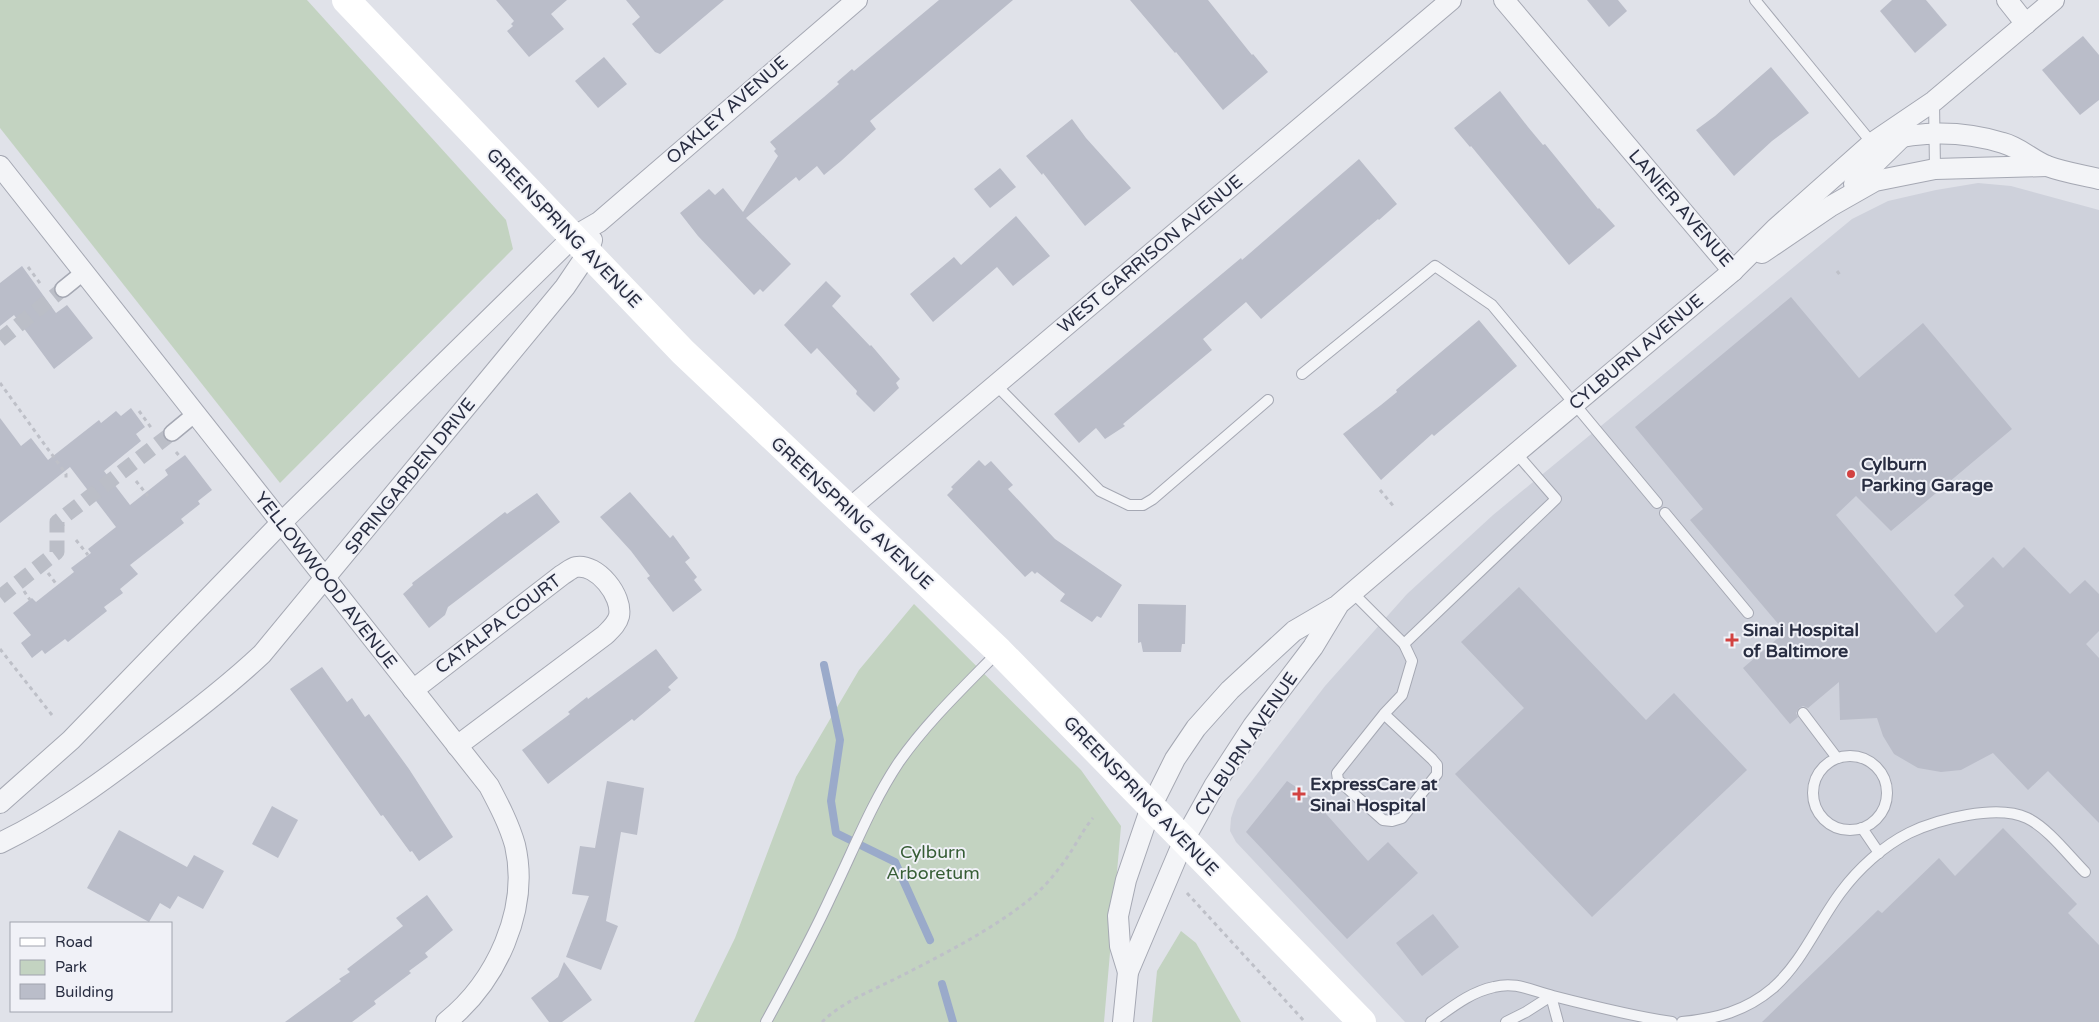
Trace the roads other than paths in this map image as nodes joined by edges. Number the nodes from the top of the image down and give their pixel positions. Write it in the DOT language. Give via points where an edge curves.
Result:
graph roads {
  1 [pos="346,0"];
  2 [pos="857,0"];
  3 [pos="1451,0"];
  4 [pos="1504,0"];
  5 [pos="1755,0"];
  6 [pos="2007,0"];
  7 [pos="2054,0"];
  8 [pos="2026,24"];
  9 [pos="1934,101"];
  10 [pos="1933,133"];
  11 [pos="1903,136"];
  12 [pos="1872,144"];
  13 [pos="0,166"];
  14 [pos="2048,166"];
  15 [pos="1935,169"];
  16 [pos="2099,180"];
  17 [pos="1831,206"];
  18 [pos="581,245"];
  19 [pos="1733,271"];
  20 [pos="84,272"];
  21 [pos="63,289"];
  22 [pos="1302,374"];
  23 [pos="996,385"];
  24 [pos="1268,400"];
  25 [pos="1574,404"];
  26 [pos="195,414"];
  27 [pos="172,433"];
  28 [pos="1516,453"];
  29 [pos="1657,503"];
  30 [pos="849,509"];
  31 [pos="1665,513"];
  32 [pos="281,522"];
  33 [pos="325,578"];
  34 [pos="1346,598"];
  35 [pos="1748,613"];
  36 [pos="1404,644"];
  37 [pos="999,652"];
  38 [pos="413,690"];
  39 [pos="1803,713"];
  40 [pos="1384,714"];
  41 [pos="458,746"];
  42 [pos="1837,758"];
  43 [pos="0,803"];
  44 [pos="1151,806"];
  45 [pos="1862,828"];
  46 [pos="1184,840"];
  47 [pos="0,843"];
  48 [pos="1879,853"];
  49 [pos="2085,872"];
  50 [pos="1128,972"];
  51 [pos="1551,996"];
  52 [pos="446,1022"];
  53 [pos="766,1022"];
  54 [pos="1123,1022"];
  55 [pos="1362,1022"];
  56 [pos="1431,1022"];
  57 [pos="1506,1022"];
  58 [pos="1558,1022"];
  59 [pos="1672,1022"];
  60 [pos="1682,1022"];
  1 -- 18 [label="main road, GREENSPRING AVENUE"];
  2 -- 18 [label="street, OAKLEY AVENUE" via="599,222"];
  3 -- 23 [label="street, WEST GARRISON AVENUE"];
  4 -- 19 [label="street, LANIER AVENUE"];
  5 -- 12 [label="lane"];
  6 -- 8 [label="street"];
  7 -- 8 [label="street, CYLBURN AVENUE"];
  8 -- 9 [label="street, CYLBURN AVENUE"];
  9 -- 10 [label="lane"];
  9 -- 11 [label="street, CYLBURN AVENUE"];
  9 -- 12 [label="street, CYLBURN AVENUE"];
  10 -- 11 [label="street, LANIER AVENUE"];
  10 -- 14 [label="street, LANIER AVENUE" via="2005,143"];
  10 -- 15 [label="lane"];
  11 -- 12 [label="street, LANIER AVENUE"];
  11 -- 17 [label="street, CYLBURN AVENUE"];
  12 -- 19 [label="street, CYLBURN AVENUE" via="1775,229"];
  13 -- 20 [label="street, YELLOWWOOD AVENUE"];
  14 -- 15 [label="street, LANIER AVENUE"];
  14 -- 16 [label="street, LANIER AVENUE"];
  15 -- 17 [label="street, LANIER AVENUE" via="1875,181"];
  17 -- 19 [label="street, LANIER AVENUE"];
  18 -- 30 [label="main road, GREENSPRING AVENUE" via="683,352"];
  18 -- 32 [label="street"];
  18 -- 33 [label="street, SPRINGARDEN DRIVE" via="565,288"];
  19 -- 25 [label="street, CYLBURN AVENUE"];
  20 -- 21 [label="street"];
  20 -- 26 [label="street, YELLOWWOOD AVENUE"];
  22 -- 25 [label="lane" via="1434,266 1492,306"];
  23 -- 24 [label="lane" via="1100,491 1129,505 1143,506"];
  23 -- 30 [label="street, WEST GARRISON AVENUE"];
  25 -- 28 [label="street, CYLBURN AVENUE"];
  25 -- 29 [label="lane"];
  26 -- 27 [label="street"];
  26 -- 32 [label="street, YELLOWWOOD AVENUE"];
  28 -- 34 [label="street, CYLBURN AVENUE"];
  28 -- 36 [label="lane" via="1556,499"];
  30 -- 37 [label="main road, GREENSPRING AVENUE"];
  31 -- 35 [label="lane"];
  32 -- 33 [label="street, YELLOWWOOD AVENUE"];
  32 -- 43 [label="street" via="70,740"];
  33 -- 38 [label="street, YELLOWWOOD AVENUE"];
  33 -- 47 [label="street, SPRINGARDEN DRIVE" via="262,654 215,696 102,782"];
  34 -- 36 [label="lane"];
  34 -- 44 [label="street, CYLBURN AVENUE" via="1294,631 1230,690 1196,728 1175,759"];
  34 -- 46 [label="street, CYLBURN AVENUE" via="1253,726"];
  36 -- 40 [label="lane" via="1412,661 1409,678 1402,695"];
  37 -- 44 [label="main road, GREENSPRING AVENUE"];
  37 -- 53 [label="lane" via="920,734 900,762 868,815 833,892"];
  38 -- 41 [label="street, YELLOWWOOD AVENUE"];
  38 -- 41 [label="street, CATALPA COURT" via="562,575 576,567 590,569 600,576 617,598 619,614 615,625"];
  39 -- 42 [label="lane"];
  40 -- 40 [label="lane" via="1337,773 1338,780 1383,820 1392,821 1402,818 1437,774 1437,765"];
  41 -- 52 [label="street, YELLOWWOOD AVENUE" via="489,786 505,817 515,847 518,878 515,911 492,971 472,998"];
  42 -- 45 [label="lane" via="1824,766 1815,779 1812,792 1815,806 1824,820 1835,827 1845,830"];
  42 -- 45 [label="lane" via="1862,757 1882,773 1887,785 1884,808 1876,819"];
  44 -- 46 [label="main road, GREENSPRING AVENUE"];
  44 -- 50 [label="street, CYLBURN AVENUE" via="1126,880 1118,916 1120,946"];
  45 -- 48 [label="lane"];
  46 -- 50 [label="street, CYLBURN AVENUE"];
  46 -- 55 [label="main road, GREENSPRING AVENUE"];
  48 -- 49 [label="lane" via="1909,834 1965,816 1995,811 2027,818"];
  48 -- 60 [label="lane" via="1840,893 1791,969 1772,988 1752,1004 1728,1015"];
  50 -- 54 [label="street, CYLBURN AVENUE"];
  51 -- 56 [label="lane" via="1513,984 1494,987 1475,993"];
  51 -- 57 [label="lane"];
  51 -- 58 [label="lane"];
  51 -- 59 [label="lane"];
}
